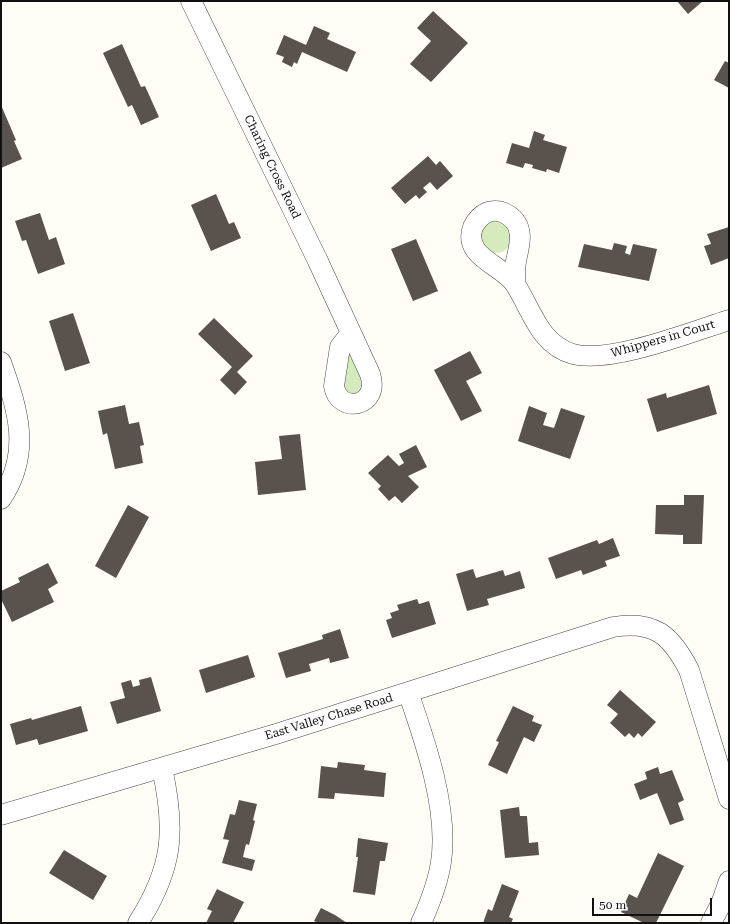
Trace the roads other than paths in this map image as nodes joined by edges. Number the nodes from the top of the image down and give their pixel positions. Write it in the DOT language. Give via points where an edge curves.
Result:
graph roads {
  1 [pos="192,1"];
  2 [pos="515,282"];
  3 [pos="729,320"];
  4 [pos="352,333"];
  5 [pos="1,362"];
  6 [pos="6,491"];
  7 [pos="408,692"];
  8 [pos="162,768"];
  9 [pos="729,799"];
  10 [pos="1,815"];
  11 [pos="729,881"];
  12 [pos="138,923"];
  13 [pos="421,923"];
  14 [pos="711,923"];
  1 -- 4 [label="street, Charing Cross Road"];
  2 -- 3 [label="street, Whippers in Court" via="532,318 545,336 563,350 574,354 610,355"];
  5 -- 6 [label="street" via="18,422 19,456"];
  7 -- 8 [label="street, East Valley Chase Road"];
  7 -- 9 [label="street, East Valley Chase Road" via="613,627 636,624 656,630 672,643 689,670"];
  7 -- 13 [label="street" via="428,748 442,830 441,861 435,888"];
  8 -- 10 [label="street, East Valley Chase Road"];
  8 -- 12 [label="street" via="169,800 169,849 161,882"];
  11 -- 14 [label="street"];
}
